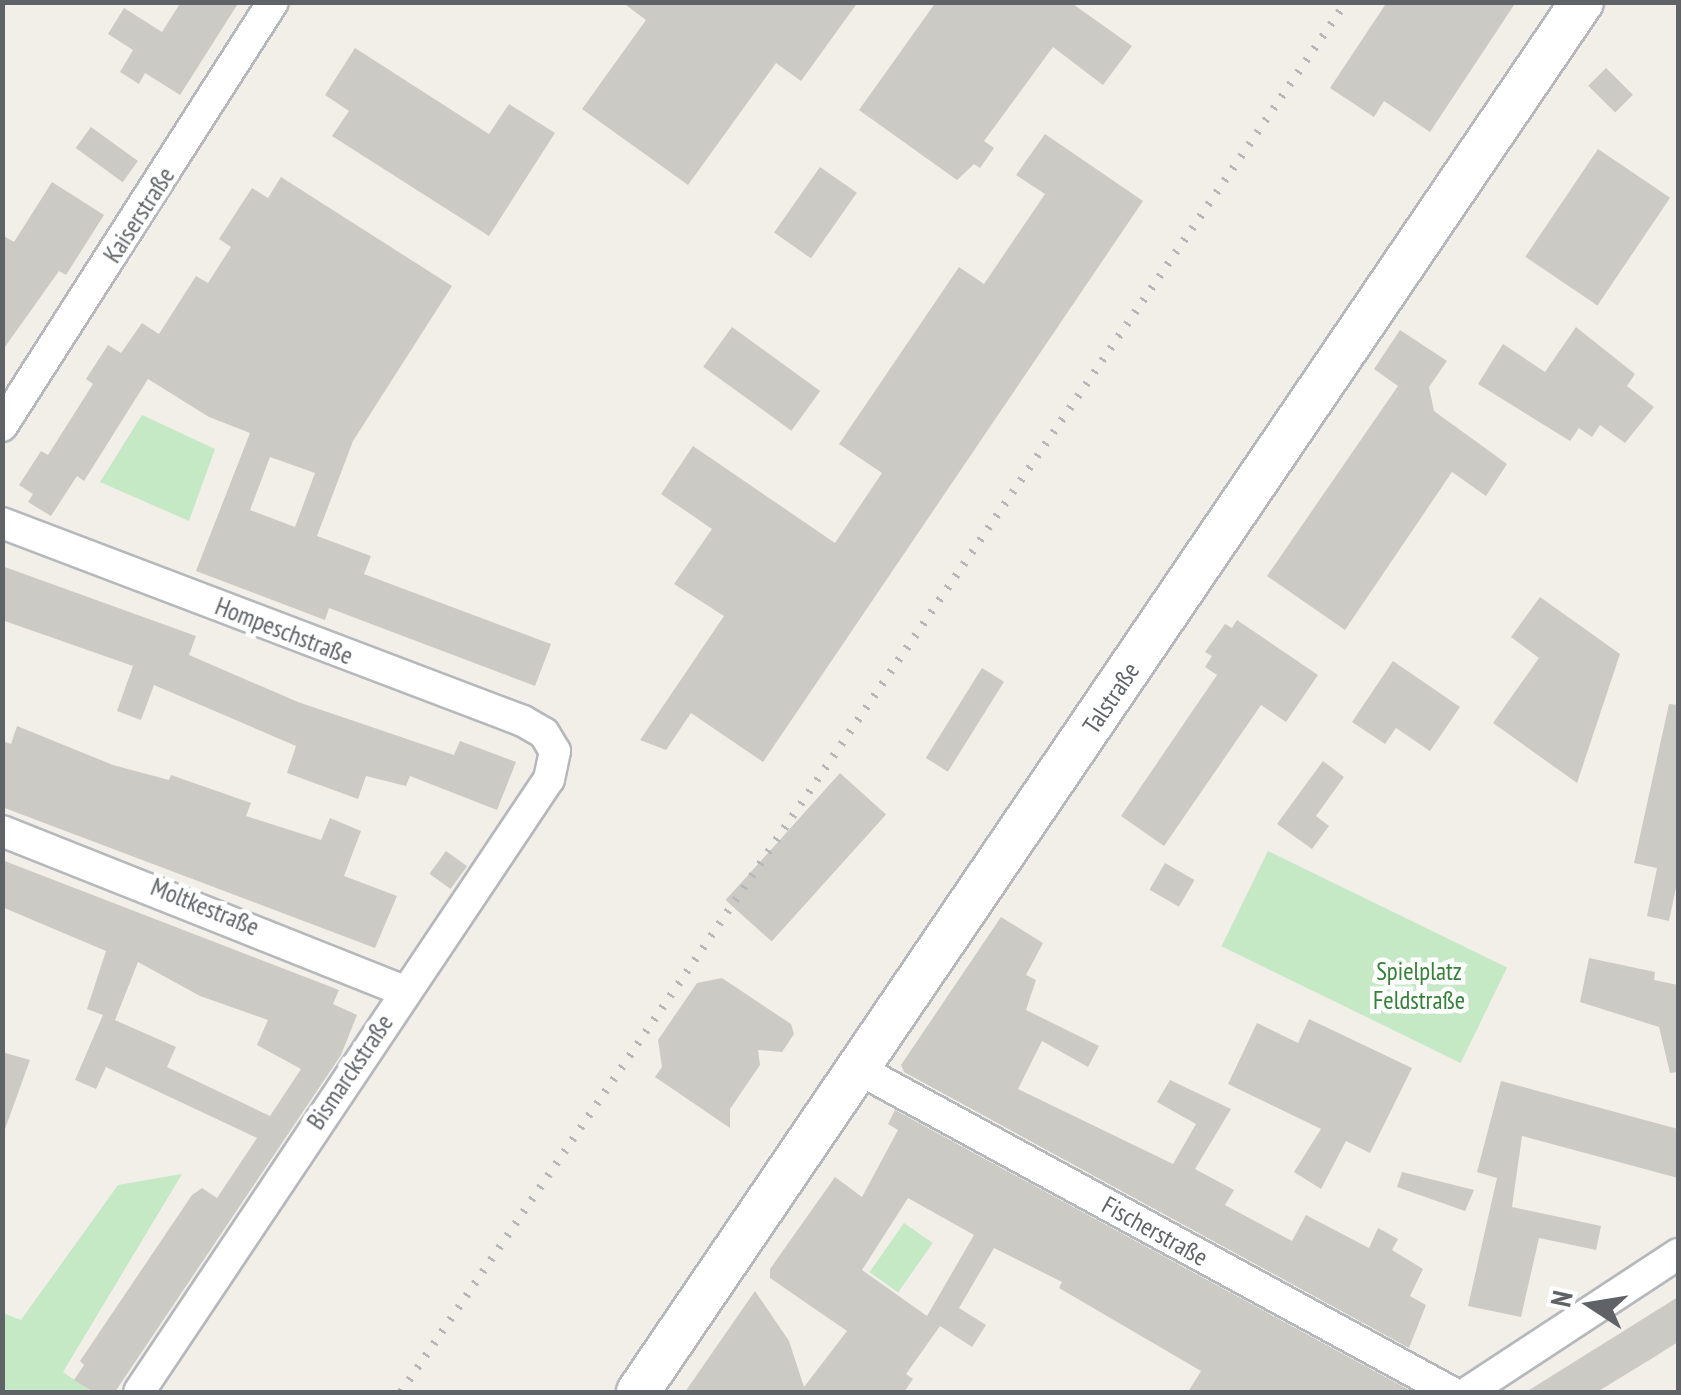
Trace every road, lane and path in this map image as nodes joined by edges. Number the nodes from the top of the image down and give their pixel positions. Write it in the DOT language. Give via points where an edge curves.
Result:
graph roads {
  1 [pos="273,2"];
  2 [pos="1582,2"];
  3 [pos="2,426"];
  4 [pos="2,524"];
  5 [pos="555,751"];
  6 [pos="2,831"];
  7 [pos="405,992"];
  8 [pos="860,1070"];
  9 [pos="1678,1254"];
  10 [pos="139,1392"];
  11 [pos="638,1392"];
  12 [pos="1450,1392"];
  13 [pos="1468,1392"];
  1 -- 3 [label="street, Kaiserstraße"];
  2 -- 8 [label="main road, Talstraße"];
  4 -- 5 [label="street, Hompeschstraße" via="524,721 544,732"];
  5 -- 7 [label="street, Bismarckstraße" via="549,779"];
  6 -- 7 [label="street, Moltkestraße"];
  7 -- 10 [label="street, Bismarckstraße"];
  8 -- 11 [label="main road, Talstraße"];
  8 -- 12 [label="street, Fischerstraße"];
  9 -- 13 [label="street"];
}
